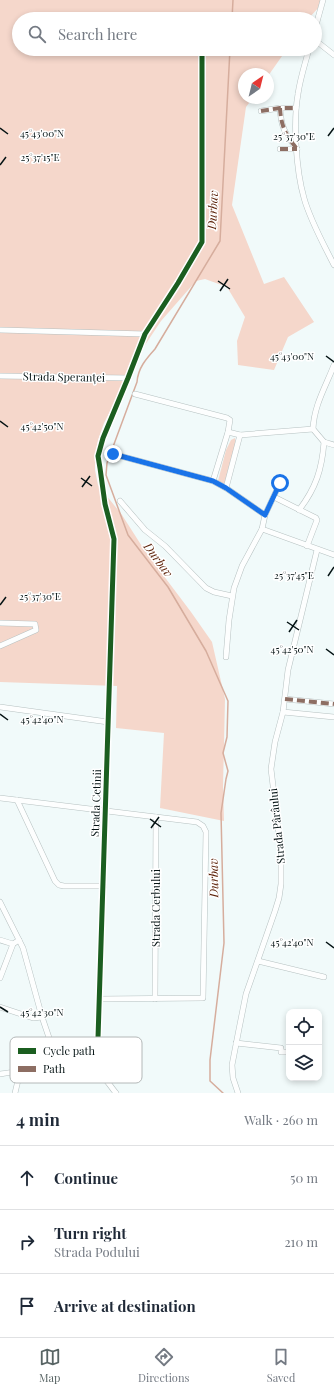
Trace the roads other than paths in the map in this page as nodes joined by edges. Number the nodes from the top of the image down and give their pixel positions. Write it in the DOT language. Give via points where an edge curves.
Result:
graph roads {
  1 [pos="324,0"];
  2 [pos="320,12"];
  3 [pos="322,46"];
  4 [pos="334,55"];
  5 [pos="202,56"];
  6 [pos="307,56"];
  7 [pos="280,108"];
  8 [pos="296,108"];
  9 [pos="261,111"];
  10 [pos="280,149"];
  11 [pos="297,149"];
  12 [pos="334,265"];
  13 [pos="0,330"];
  14 [pos="144,334"];
  15 [pos="334,365"];
  16 [pos="0,376"];
  17 [pos="128,378"];
  18 [pos="135,394"];
  19 [pos="313,428"];
  20 [pos="228,432"];
  21 [pos="240,435"];
  22 [pos="324,442"];
  23 [pos="334,445"];
  24 [pos="113,454"];
  25 [pos="213,481"];
  26 [pos="280,483"];
  27 [pos="226,488"];
  28 [pos="274,498"];
  29 [pos="120,501"];
  30 [pos="298,510"];
  31 [pos="265,515"];
  32 [pos="262,529"];
  33 [pos="307,546"];
  34 [pos="317,550"];
  35 [pos="334,555"];
  36 [pos="232,596"];
  37 [pos="0,623"];
  38 [pos="0,646"];
  39 [pos="226,657"];
  40 [pos="285,699"];
  41 [pos="334,704"];
  42 [pos="0,707"];
  43 [pos="283,712"];
  44 [pos="334,717"];
  45 [pos="108,722"];
  46 [pos="0,798"];
  47 [pos="17,800"];
  48 [pos="105,811"];
  49 [pos="156,817"];
  50 [pos="104,886"];
  51 [pos="0,902"];
  52 [pos="0,940"];
  53 [pos="19,940"];
  54 [pos="13,944"];
  55 [pos="258,961"];
  56 [pos="324,977"];
  57 [pos="0,978"];
  58 [pos="100,999"];
  59 [pos="155,999"];
  60 [pos="0,1007"];
  61 [pos="42,1017"];
  62 [pos="49,1037"];
  63 [pos="98,1037"];
  64 [pos="236,1043"];
  65 [pos="286,1052"];
  66 [pos="10,1073"];
  67 [pos="0,1074"];
  68 [pos="17,1083"];
  69 [pos="108,1083"];
  70 [pos="15,1093"];
  71 [pos="116,1093"];
  72 [pos="238,1093"];
  1 -- 2 [label="street"];
  3 -- 4 [label="street"];
  5 -- 14 [label="street, Strada Cetinii" via="202,242"];
  6 -- 8 [label="street"];
  7 -- 8 [label="street"];
  7 -- 9 [label="street"];
  7 -- 11 [label="street" via="283,128"];
  8 -- 11 [label="street"];
  10 -- 11 [label="street"];
  11 -- 12 [label="street" via="304,198"];
  13 -- 14 [label="street"];
  14 -- 17 [label="street, Strada Cetinii"];
  15 -- 19 [label="street" via="320,396"];
  16 -- 17 [label="street, Strada Speranței"];
  17 -- 45 [label="street, Strada Cetinii" via="98,456 105,504 114,539"];
  18 -- 20 [label="street" via="227,418 231,421"];
  19 -- 21 [label="street"];
  19 -- 22 [label="street"];
  20 -- 21 [label="street"];
  20 -- 25 [label="street"];
  21 -- 27 [label="street"];
  22 -- 23 [label="street"];
  22 -- 30 [label="street" via="316,482"];
  24 -- 25 [label="street"];
  25 -- 27 [label="street"];
  26 -- 28 [label="street"];
  27 -- 31 [label="street"];
  28 -- 30 [label="street"];
  28 -- 31 [label="street"];
  29 -- 36 [label="street" via="145,530 165,546 206,588"];
  30 -- 33 [label="street" via="317,520"];
  31 -- 32 [label="street"];
  32 -- 33 [label="street"];
  32 -- 36 [label="street" via="242,566"];
  33 -- 34 [label="street"];
  34 -- 35 [label="street"];
  34 -- 40 [label="street, Strada Pârâului" via="288,670"];
  36 -- 39 [label="street"];
  37 -- 38 [label="street" via="35,624 36,630"];
  40 -- 41 [label="street"];
  40 -- 43 [label="street, Strada Pârâului"];
  42 -- 45 [label="street"];
  43 -- 44 [label="street"];
  43 -- 55 [label="street, Strada Pârâului" via="271,769 281,851 281,884 279,898"];
  45 -- 48 [label="street, Strada Cetinii"];
  46 -- 47 [label="street"];
  47 -- 48 [label="street"];
  47 -- 50 [label="street" via="58,885"];
  48 -- 49 [label="street"];
  48 -- 50 [label="street, Strada Cetinii"];
  49 -- 59 [label="street, Strada Cerbului"];
  49 -- 59 [label="street" via="197,822 206,832 203,998"];
  50 -- 58 [label="street, Strada Cetinii"];
  51 -- 53 [label="street"];
  52 -- 54 [label="street"];
  53 -- 54 [label="street"];
  53 -- 61 [label="street"];
  54 -- 57 [label="street"];
  55 -- 56 [label="street"];
  55 -- 64 [label="street, Strada Pârâului" via="246,994"];
  58 -- 59 [label="street"];
  58 -- 63 [label="street, Strada Cetinii"];
  60 -- 61 [label="street" via="33,1018"];
  61 -- 62 [label="street"];
  64 -- 65 [label="street" via="281,1048 281,1052"];
  64 -- 72 [label="street, Strada Pârâului" via="232,1065"];
  66 -- 67 [label="street"];
  68 -- 70 [label="street"];
  69 -- 71 [label="street"];
}
